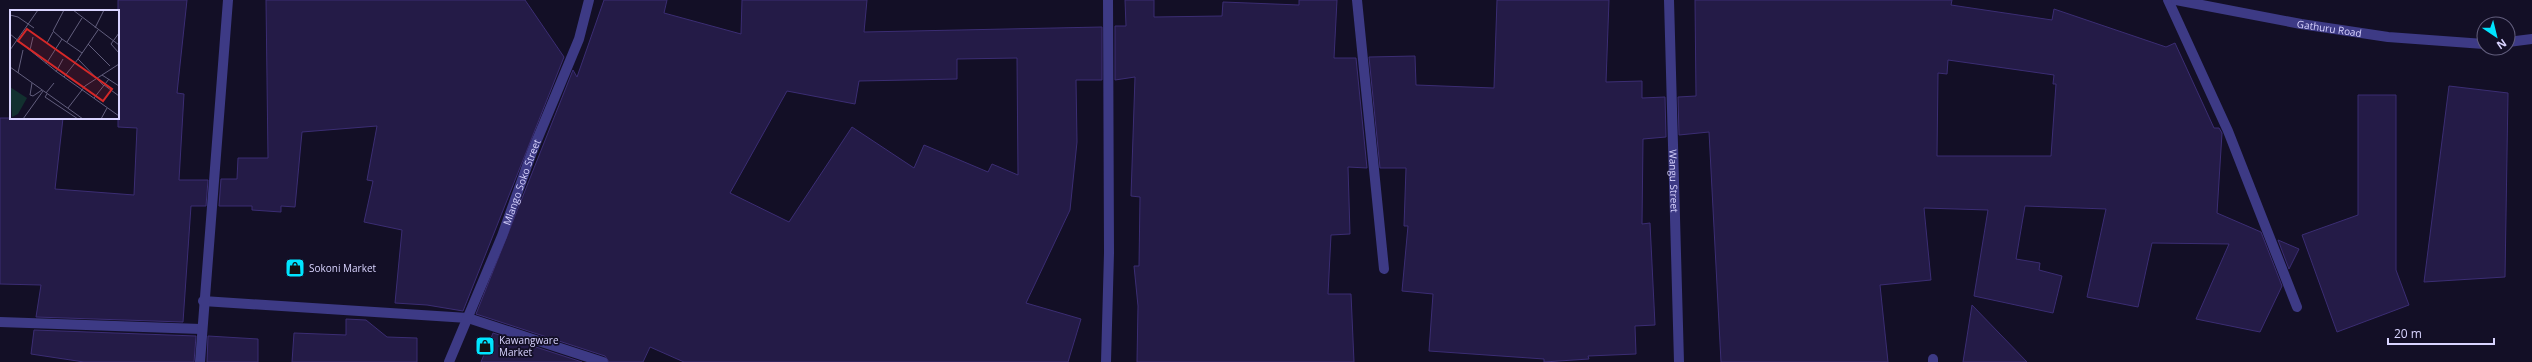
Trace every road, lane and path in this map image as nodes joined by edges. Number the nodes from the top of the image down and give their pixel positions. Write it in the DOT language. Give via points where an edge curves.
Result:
graph roads {
  1 [pos="228,0"];
  2 [pos="589,0"];
  3 [pos="1108,0"];
  4 [pos="1358,0"];
  5 [pos="1669,0"];
  6 [pos="2168,0"];
  7 [pos="2176,0"];
  8 [pos="2532,39"];
  9 [pos="2516,41"];
  10 [pos="2476,43"];
  11 [pos="1384,270"];
  12 [pos="203,301"];
  13 [pos="2297,306"];
  14 [pos="468,318"];
  15 [pos="0,322"];
  16 [pos="201,329"];
  17 [pos="200,362"];
  18 [pos="449,362"];
  19 [pos="603,362"];
  20 [pos="1106,362"];
  21 [pos="1679,362"];
  1 -- 12 [label="street"];
  2 -- 14 [label="street, Mlango Soko Street" via="579,39"];
  3 -- 20 [label="street" via="1110,252"];
  4 -- 11 [label="street"];
  5 -- 21 [label="street, Wangu Street"];
  6 -- 13 [label="street" via="2228,131"];
  7 -- 10 [label="street, Gathuru Road" via="2301,24 2381,36"];
  8 -- 9 [label="street"];
  12 -- 14 [label="street"];
  12 -- 16 [label="street"];
  14 -- 18 [label="street, Mlango Soko Street"];
  14 -- 19 [label="street"];
  15 -- 16 [label="street"];
  16 -- 17 [label="street"];
}
